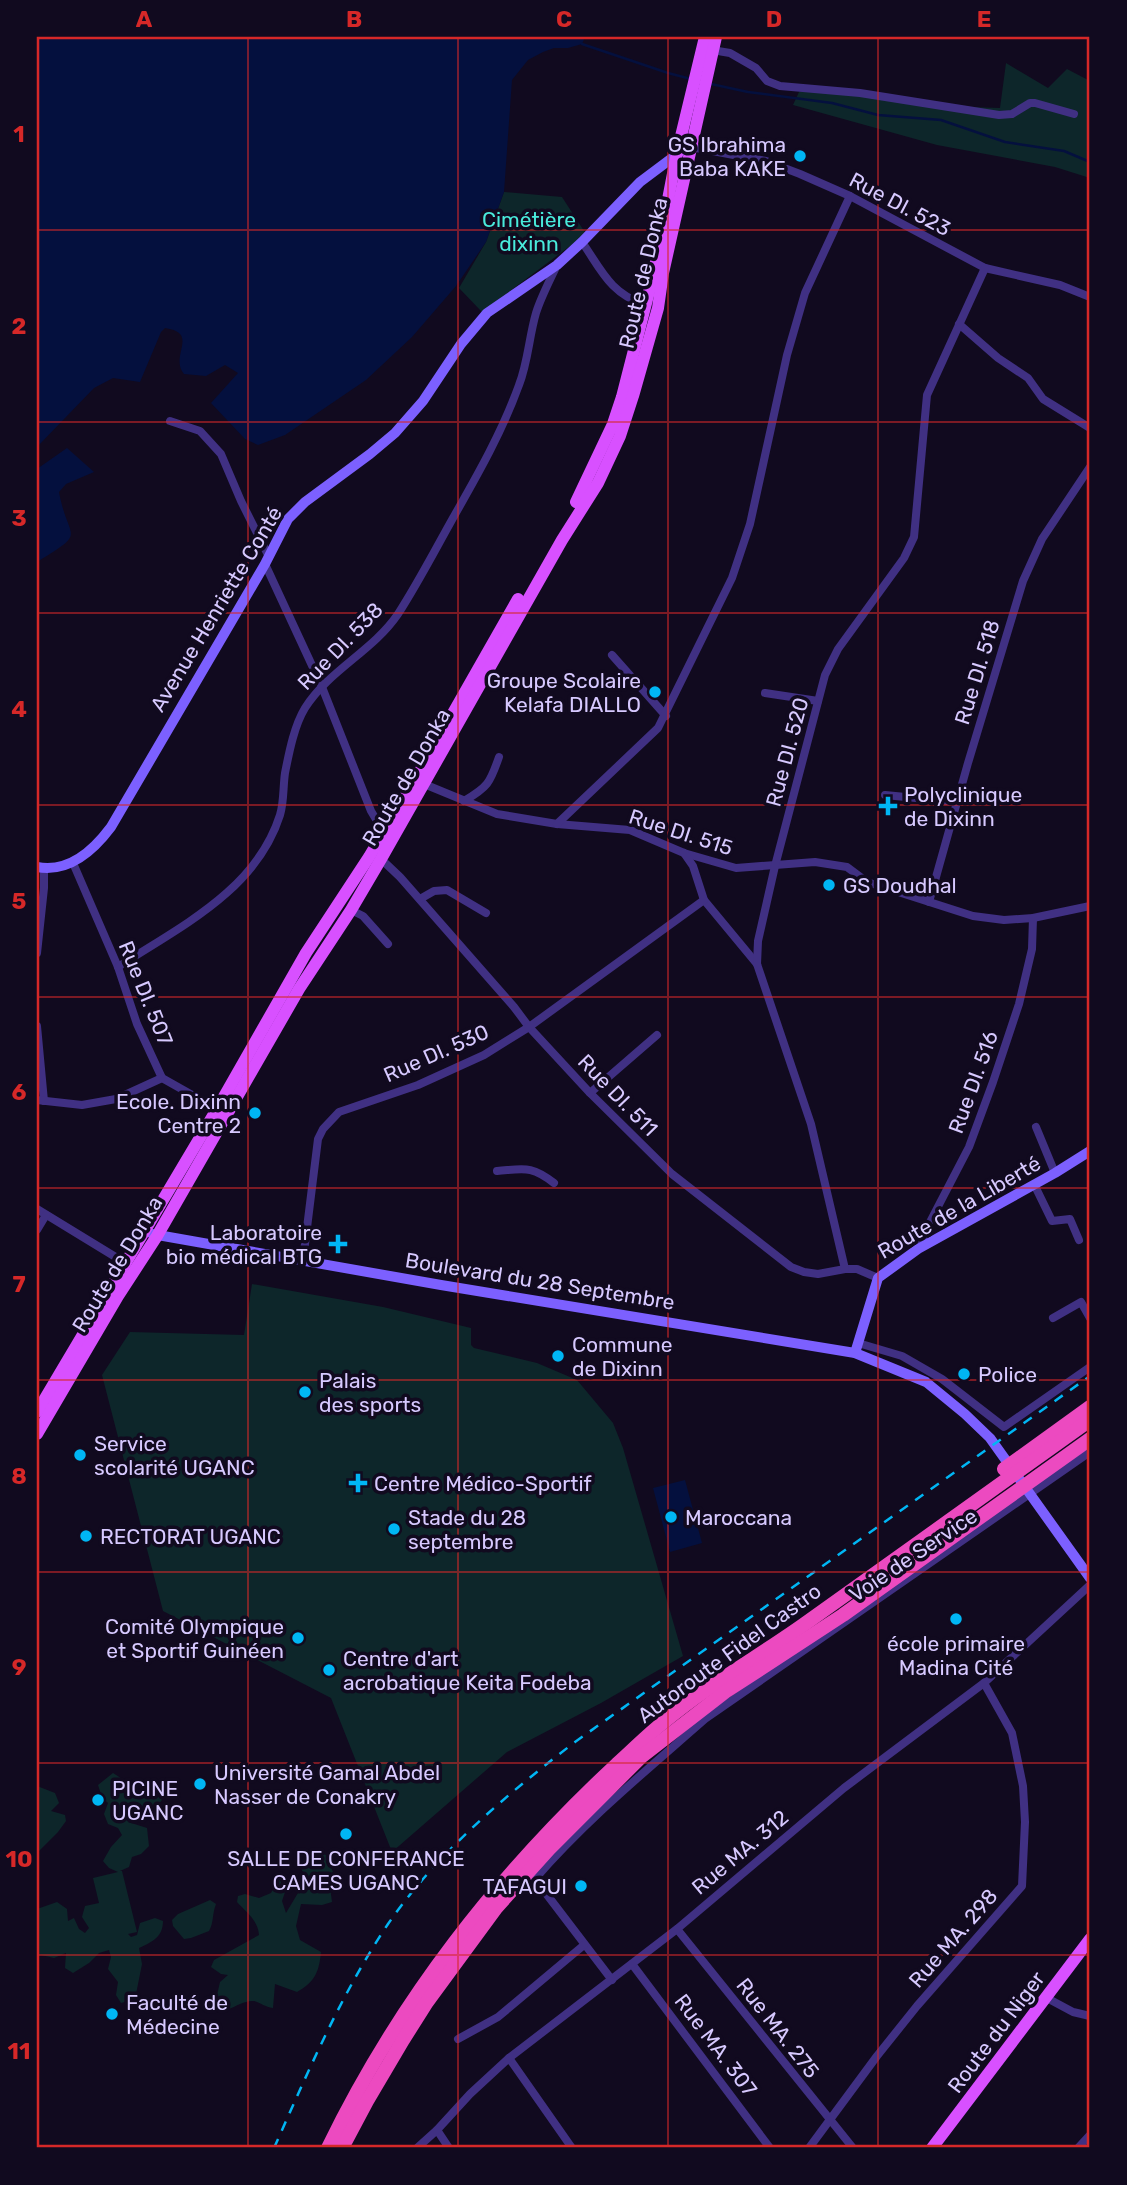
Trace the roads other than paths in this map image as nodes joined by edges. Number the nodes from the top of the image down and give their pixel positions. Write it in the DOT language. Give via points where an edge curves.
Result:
graph roads {
  1 [pos="705,37"];
  2 [pos="716,37"];
  3 [pos="712,50"];
  4 [pos="704,63"];
  5 [pos="698,93"];
  6 [pos="1074,114"];
  7 [pos="691,147"];
  8 [pos="677,153"];
  9 [pos="850,196"];
  10 [pos="582,242"];
  11 [pos="557,265"];
  12 [pos="985,268"];
  13 [pos="659,272"];
  14 [pos="1090,297"];
  15 [pos="645,305"];
  16 [pos="959,324"];
  17 [pos="170,421"];
  18 [pos="1090,428"];
  19 [pos="1090,467"];
  20 [pos="267,560"];
  21 [pos="612,655"];
  22 [pos="322,687"];
  23 [pos="765,693"];
  24 [pos="818,701"];
  25 [pos="666,716"];
  26 [pos="499,757"];
  27 [pos="424,784"];
  28 [pos="885,795"];
  29 [pos="464,801"];
  30 [pos="957,802"];
  31 [pos="556,824"];
  32 [pos="383,831"];
  33 [pos="684,853"];
  34 [pos="381,859"];
  35 [pos="73,863"];
  36 [pos="775,866"];
  37 [pos="41,867"];
  38 [pos="420,899"];
  39 [pos="704,900"];
  40 [pos="929,902"];
  41 [pos="1090,906"];
  42 [pos="351,910"];
  43 [pos="486,913"];
  44 [pos="1033,918"];
  45 [pos="388,944"];
  46 [pos="37,953"];
  47 [pos="757,964"];
  48 [pos="118,967"];
  49 [pos="37,1026"];
  50 [pos="529,1027"];
  51 [pos="657,1035"];
  52 [pos="162,1078"];
  53 [pos="590,1093"];
  54 [pos="41,1100"];
  55 [pos="217,1109"];
  56 [pos="1036,1127"];
  57 [pos="1090,1151"];
  58 [pos="496,1171"];
  59 [pos="1055,1173"];
  60 [pos="554,1183"];
  61 [pos="1034,1184"];
  62 [pos="37,1209"];
  63 [pos="46,1215"];
  64 [pos="37,1230"];
  65 [pos="144,1231"];
  66 [pos="157,1236"];
  67 [pos="1079,1240"];
  68 [pos="918,1249"];
  69 [pos="303,1260"];
  70 [pos="131,1266"];
  71 [pos="845,1269"];
  72 [pos="877,1278"];
  73 [pos="1053,1318"];
  74 [pos="1090,1318"];
  75 [pos="857,1348"];
  76 [pos="1090,1367"];
  77 [pos="1090,1407"];
  78 [pos="37,1412"];
  79 [pos="1090,1420"];
  80 [pos="37,1434"];
  81 [pos="1090,1439"];
  82 [pos="1090,1452"];
  83 [pos="1008,1464"];
  84 [pos="1090,1578"];
  85 [pos="1090,1586"];
  86 [pos="984,1683"];
  87 [pos="666,1720"];
  88 [pos="535,1879"];
  89 [pos="677,1929"];
  90 [pos="1090,1939"];
  91 [pos="584,1945"];
  92 [pos="632,1964"];
  93 [pos="612,1980"];
  94 [pos="1045,1997"];
  95 [pos="427,2003"];
  96 [pos="1090,2017"];
  97 [pos="458,2039"];
  98 [pos="509,2059"];
  99 [pos="829,2120"];
  100 [pos="437,2130"];
  101 [pos="1090,2135"];
  102 [pos="328,2148"];
  103 [pos="342,2148"];
  104 [pos="416,2148"];
  105 [pos="449,2148"];
  106 [pos="572,2148"];
  107 [pos="770,2148"];
  108 [pos="808,2148"];
  109 [pos="853,2148"];
  110 [pos="932,2148"];
  111 [pos="1078,2148"];
  1 -- 4 [label="main road"];
  2 -- 3 [label="main road"];
  3 -- 4 [label="main road"];
  3 -- 6 [label="street" via="730,53 780,86 860,93 999,115 1012,114 1030,103"];
  4 -- 5 [label="main road"];
  5 -- 7 [label="main road, Route de Donka"];
  5 -- 8 [label="main road, Route de Donka"];
  7 -- 8 [label="main road, Avenue Henriette Conté"];
  7 -- 9 [label="street, Rue DI. 523" via="766,161"];
  7 -- 13 [label="main road, Route de Donka"];
  8 -- 10 [label="main road, Avenue Henriette Conté" via="640,182"];
  8 -- 13 [label="main road, Route de Donka"];
  9 -- 12 [label="street, Rue DI. 523"];
  9 -- 25 [label="street" via="805,293 750,524 732,578"];
  10 -- 11 [label="main road, Avenue Henriette Conté"];
  10 -- 15 [label="street" via="611,285 627,299"];
  11 -- 20 [label="main road, Avenue Henriette Conté" via="486,313 395,433 305,502 288,519"];
  11 -- 22 [label="street, Rue DI. 538" via="536,312 521,382 495,444 396,616"];
  12 -- 14 [label="street, Rue DI. 523"];
  12 -- 16 [label="street, Rue DI. 520"];
  13 -- 15 [label="main road, Route de Donka"];
  13 -- 27 [label="main road, Route de Donka" via="658,308 620,436"];
  15 -- 32 [label="main road, Route de Donka" via="613,424 584,489"];
  16 -- 18 [label="street" via="1028,378 1043,399"];
  16 -- 24 [label="street, Rue DI. 520" via="927,395 914,537 904,558 838,649"];
  17 -- 20 [label="street" via="200,431 221,454"];
  19 -- 30 [label="street, Rue DI. 518" via="1042,539 1023,582"];
  20 -- 22 [label="street"];
  20 -- 35 [label="main road, Avenue Henriette Conté" via="111,827 98,845"];
  21 -- 25 [label="street"];
  22 -- 32 [label="street"];
  22 -- 48 [label="street, Rue DI. 538" via="304,709 285,773 281,813 270,841 249,872 221,899"];
  23 -- 24 [label="street"];
  24 -- 36 [label="street, Rue DI. 520"];
  25 -- 31 [label="street"];
  26 -- 29 [label="street" via="491,780"];
  27 -- 29 [label="street, Rue DI. 515"];
  27 -- 34 [label="main road, Route de Donka"];
  28 -- 30 [label="street"];
  29 -- 31 [label="street, Rue DI. 515" via="497,814"];
  30 -- 40 [label="street, Rue DI. 518"];
  31 -- 33 [label="street, Rue DI. 515" via="630,830"];
  32 -- 55 [label="main road, Route de Donka" via="306,953"];
  33 -- 36 [label="street, Rue DI. 515" via="736,868"];
  33 -- 39 [label="street"];
  34 -- 38 [label="street, Rue DI. 511"];
  34 -- 42 [label="main road, Route de Donka"];
  35 -- 37 [label="main road, Avenue Henriette Conté"];
  35 -- 48 [label="street, Rue DI. 507"];
  36 -- 40 [label="street, Rue DI. 515" via="815,862 847,867 867,882"];
  36 -- 47 [label="street, Rue DI. 520"];
  37 -- 46 [label="street" via="44,888"];
  38 -- 43 [label="street" via="447,890"];
  38 -- 50 [label="street, Rue DI. 511"];
  39 -- 47 [label="street"];
  39 -- 50 [label="street, Rue DI. 530"];
  40 -- 44 [label="street, Rue DI. 515" via="973,916"];
  41 -- 44 [label="street, Rue DI. 515"];
  42 -- 45 [label="street" via="363,916"];
  42 -- 66 [label="main road, Route de Donka" via="299,989"];
  44 -- 68 [label="street, Rue DI. 516" via="1030,960 993,1082 968,1147"];
  47 -- 71 [label="street, Rue DI. 520" via="811,1125"];
  48 -- 52 [label="street, Rue DI. 507"];
  49 -- 54 [label="street"];
  50 -- 53 [label="street, Rue DI. 511"];
  50 -- 69 [label="street, Rue DI. 530" via="484,1055 418,1085 339,1111 329,1120 318,1139"];
  51 -- 53 [label="street"];
  52 -- 54 [label="street" via="116,1099 82,1105"];
  52 -- 55 [label="street, Rue DI. 507"];
  53 -- 71 [label="street, Rue DI. 511" via="672,1174 791,1267 818,1274"];
  55 -- 65 [label="main road, Route de Donka"];
  56 -- 59 [label="street"];
  57 -- 59 [label="main road, Route de la Liberté"];
  58 -- 60 [label="street" via="531,1168"];
  59 -- 61 [label="main road, Route de la Liberté"];
  61 -- 67 [label="street" via="1052,1221 1070,1219"];
  61 -- 68 [label="main road, Route de la Liberté"];
  62 -- 63 [label="street"];
  63 -- 64 [label="street"];
  63 -- 70 [label="street"];
  65 -- 66 [label="main road, Boulevard du 28 Septembre"];
  65 -- 70 [label="main road, Route de Donka"];
  66 -- 69 [label="main road, Boulevard du 28 Septembre"];
  66 -- 70 [label="main road, Route de Donka"];
  68 -- 72 [label="main road, Route de la Liberté"];
  69 -- 75 [label="main road, Boulevard du 28 Septembre"];
  70 -- 78 [label="main road, Route de Donka"];
  70 -- 80 [label="main road, Route de Donka"];
  71 -- 72 [label="street, Rue DI. 511"];
  72 -- 75 [label="main road, Route de la Liberté"];
  73 -- 74 [label="street" via="1081,1302"];
  75 -- 76 [label="street" via="902,1356 942,1379 1004,1427"];
  75 -- 83 [label="main road, Boulevard du 28 Septembre" via="926,1382 990,1438"];
  77 -- 83 [label="highway"];
  79 -- 87 [label="highway, Autoroute Fidel Castro"];
  81 -- 95 [label="highway, Autoroute Fidel Castro" via="843,1615 724,1692 641,1757 496,1908"];
  82 -- 88 [label="street, Voie de Service" via="705,1719"];
  83 -- 84 [label="main road, Boulevard du 28 Septembre"];
  83 -- 87 [label="highway" via="748,1653"];
  85 -- 86 [label="street, Rue MA. 312"];
  86 -- 89 [label="street, Rue MA. 312" via="829,1800"];
  86 -- 99 [label="street, Rue MA. 298" via="1012,1733 1023,1786 1022,1886 916,2007"];
  87 -- 102 [label="highway, Autoroute Fidel Castro" via="528,1852 464,1929 386,2040"];
  88 -- 91 [label="street"];
  88 -- 95 [label="highway"];
  89 -- 92 [label="street, Rue MA. 312"];
  89 -- 99 [label="street, Rue MA. 275"];
  90 -- 94 [label="main road, Route du Niger"];
  91 -- 93 [label="street"];
  91 -- 97 [label="street" via="498,2017"];
  92 -- 93 [label="street, Rue MA. 312"];
  92 -- 107 [label="street, Rue MA. 307"];
  93 -- 98 [label="street, Rue MA. 312"];
  94 -- 96 [label="street"];
  94 -- 110 [label="main road, Route du Niger"];
  95 -- 103 [label="highway, Autoroute Fidel Castro"];
  98 -- 100 [label="street, Rue MA. 312"];
  98 -- 106 [label="street"];
  99 -- 108 [label="street, Rue MA. 298"];
  99 -- 109 [label="street, Rue MA. 275"];
  100 -- 104 [label="street, Rue MA. 312"];
  100 -- 105 [label="street"];
  101 -- 111 [label="street"];
}
